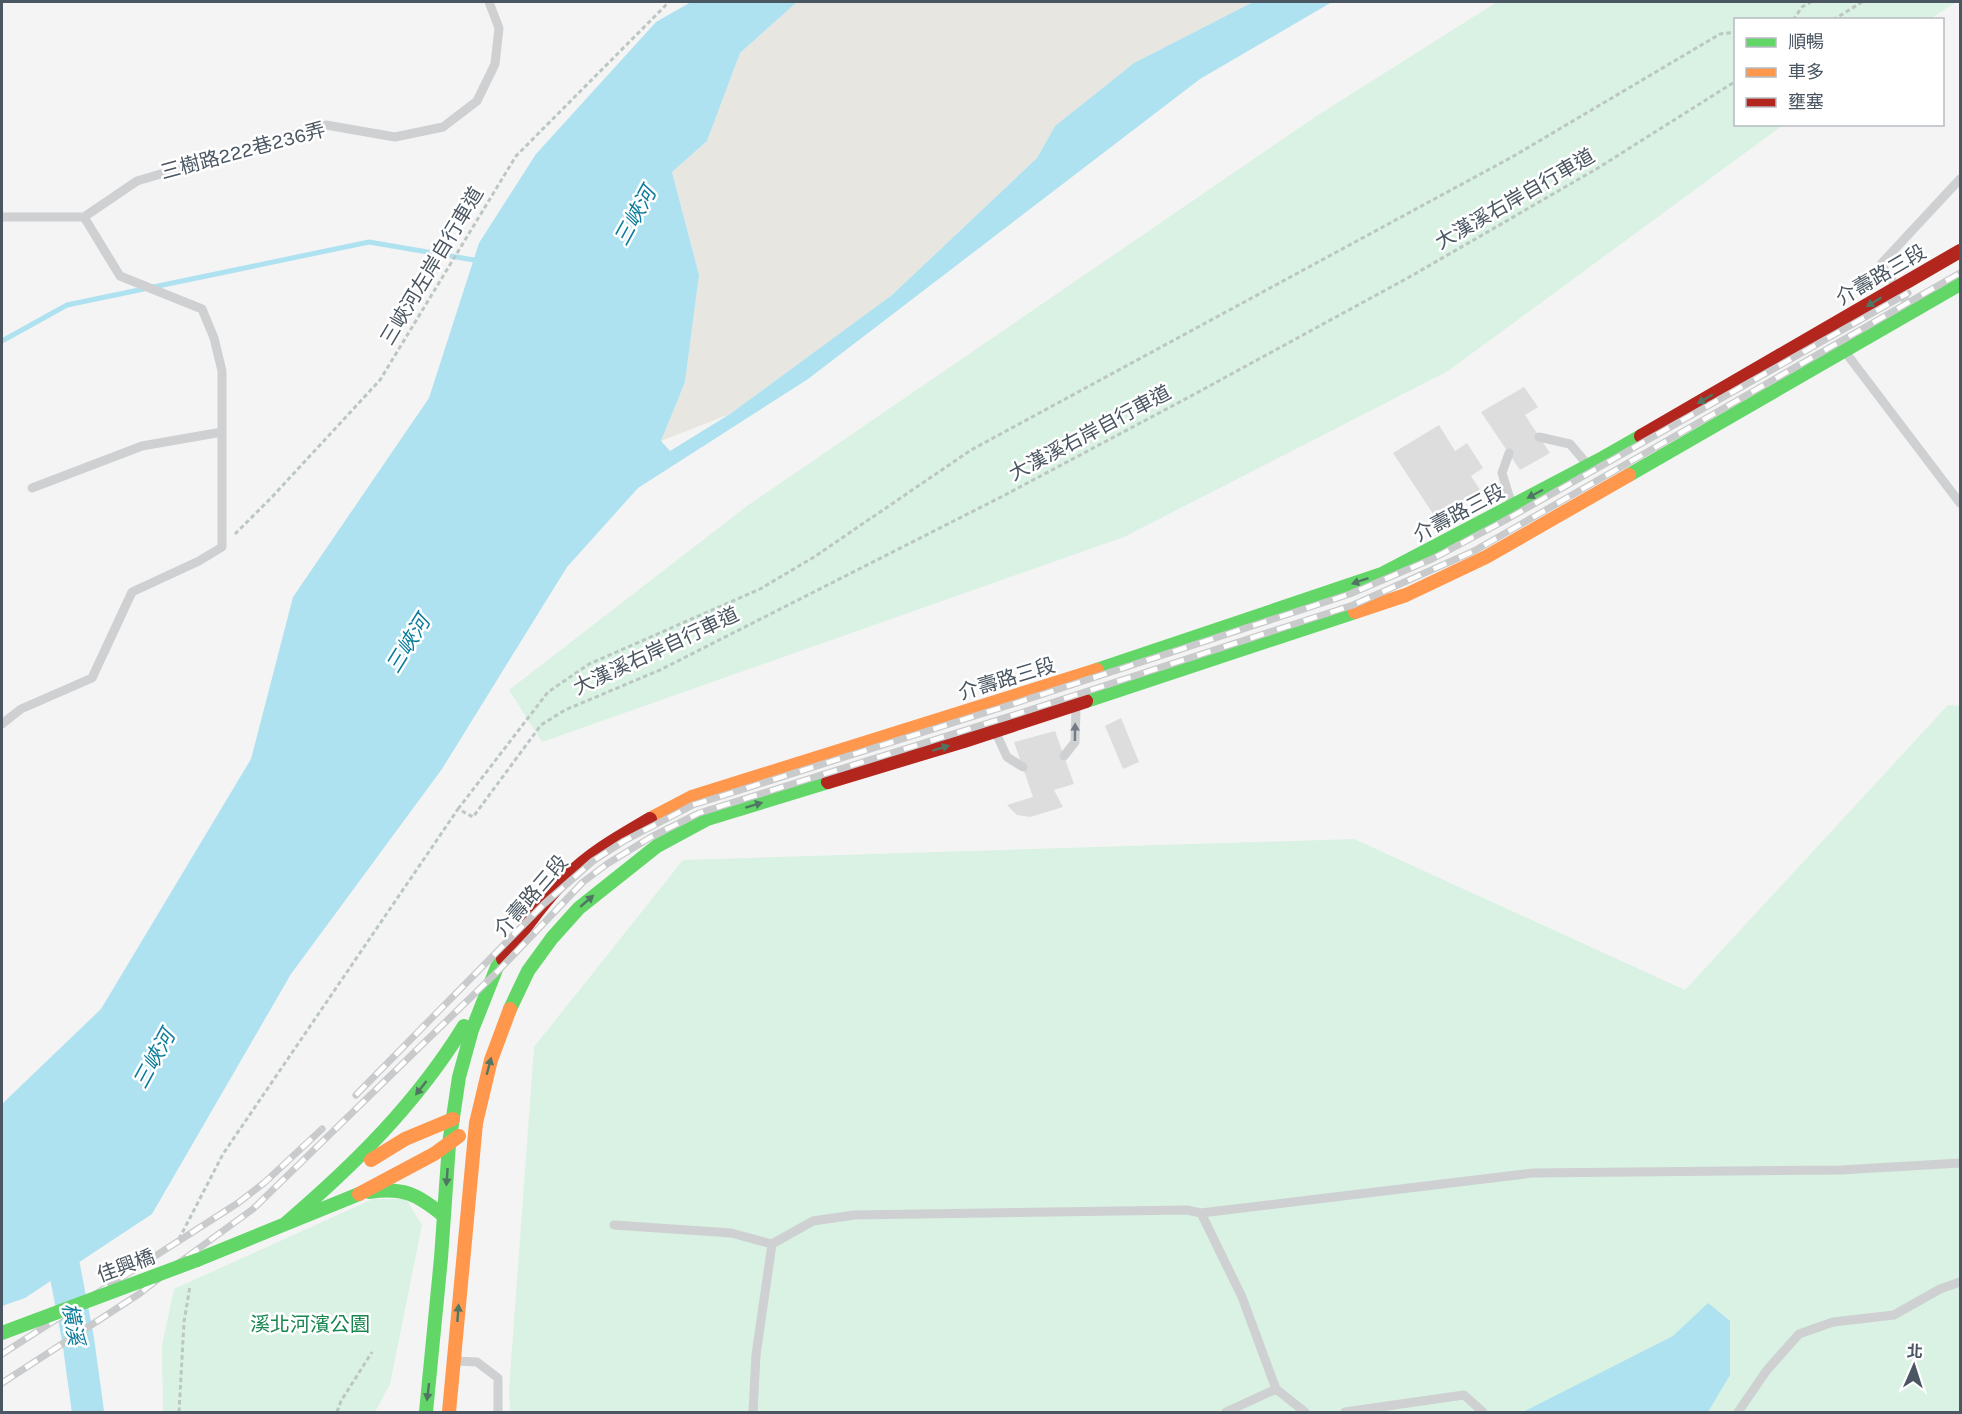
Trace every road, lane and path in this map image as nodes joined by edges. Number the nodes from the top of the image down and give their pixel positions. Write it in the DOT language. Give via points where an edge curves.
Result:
graph roads {
  1 [pos="489,2"];
  2 [pos="669,2"];
  3 [pos="1812,2"];
  4 [pos="1862,2"];
  5 [pos="1794,18"];
  6 [pos="1836,18"];
  7 [pos="1734,32"];
  8 [pos="1734,82"];
  9 [pos="1960,179"];
  10 [pos="2,217"];
  11 [pos="84,217"];
  12 [pos="1960,251"];
  13 [pos="1960,284"];
  14 [pos="1897,288"];
  15 [pos="1913,311"];
  16 [pos="1844,351"];
  17 [pos="222,432"];
  18 [pos="1539,437"];
  19 [pos="1509,453"];
  20 [pos="1588,466"];
  21 [pos="32,488"];
  22 [pos="1960,503"];
  23 [pos="1512,507"];
  24 [pos="222,547"];
  25 [pos="1400,582"];
  26 [pos="1076,704"];
  27 [pos="2,724"];
  28 [pos="995,731"];
  29 [pos="1064,756"];
  30 [pos="1023,767"];
  31 [pos="458,809"];
  32 [pos="497,967"];
  33 [pos="453,1119"];
  34 [pos="476,1123"];
  35 [pos="449,1144"];
  36 [pos="1960,1163"];
  37 [pos="334,1183"];
  38 [pos="359,1194"];
  39 [pos="1201,1213"];
  40 [pos="444,1216"];
  41 [pos="285,1224"];
  42 [pos="614,1225"];
  43 [pos="179,1239"];
  44 [pos="772,1244"];
  45 [pos="1960,1282"];
  46 [pos="190,1284"];
  47 [pos="2,1333"];
  48 [pos="372,1352"];
  49 [pos="443,1366"];
  50 [pos="1276,1389"];
  51 [pos="179,1413"];
  52 [pos="337,1413"];
  53 [pos="426,1413"];
  54 [pos="448,1413"];
  55 [pos="498,1413"];
  56 [pos="753,1413"];
  57 [pos="1226,1413"];
  58 [pos="1305,1413"];
  59 [pos="1345,1413"];
  60 [pos="1483,1413"];
  61 [pos="1738,1413"];
  1 -- 11 [label="lane, 三樹路222巷236弄" via="499,28 495,64 477,101 443,127 395,137 326,125 137,181"];
  2 -- 24 [label="path, 三峽河左岸自行車道" via="516,156 380,380"];
  3 -- 5 [label="path" via="1802,7"];
  4 -- 6 [label="path"];
  7 -- 31 [label="path" via="1720,34 1512,157 971,450 760,589 589,664 548,692"];
  8 -- 31 [label="path, 大漢溪右岸自行車道" via="1598,168 1413,275 1191,396 660,670 565,710 541,725 473,817"];
  9 -- 14 [label="lane" via="1881,264"];
  10 -- 11 [label="lane"];
  11 -- 17 [label="lane" via="120,276 202,309 222,370"];
  12 -- 14 [label="main road, 介壽路三段"];
  13 -- 15 [label="main road, 介壽路三段"];
  14 -- 15 [label="lane"];
  14 -- 20 [label="main road, 介壽路三段, one-way"];
  15 -- 16 [label="main road, 介壽路三段"];
  16 -- 22 [label="lane"];
  16 -- 25 [label="main road, 介壽路三段" via="1486,557"];
  17 -- 21 [label="lane" via="142,446"];
  17 -- 24 [label="lane"];
  18 -- 20 [label="lane" via="1570,444"];
  19 -- 23 [label="lane" via="1502,473"];
  20 -- 23 [label="main road, 介壽路三段, one-way"];
  23 -- 25 [label="main road, 介壽路三段"];
  24 -- 27 [label="lane" via="132,592 93,678 21,709"];
  25 -- 26 [label="main road, 介壽路三段"];
  25 -- 32 [label="main road, 介壽路三段, one-way" via="1070,679 692,797 611,841 567,878"];
  26 -- 28 [label="main road, 介壽路三段"];
  29 -- 26 [label="lane, one-way" via="1075,742"];
  28 -- 30 [label="lane" via="1007,757"];
  34 -- 28 [label="main road, 介壽路三段, one-way" via="491,1059 528,971 579,908 657,846 707,819"];
  31 -- 43 [label="path" via="223,1154"];
  32 -- 33 [label="main road, 介壽路三段" via="472,1030"];
  32 -- 37 [label="main road, one-way" via="452,1047 430,1077 376,1142"];
  33 -- 34 [label="main road"];
  33 -- 35 [label="main road, 介壽路三段"];
  33 -- 37 [label="main road" via="405,1139"];
  34 -- 35 [label="main road"];
  49 -- 34 [label="main road, 介壽路三段, one-way" via="465,1230"];
  35 -- 38 [label="main road"];
  35 -- 40 [label="main road, 介壽路三段, one-way"];
  36 -- 39 [label="lane" via="1840,1170 1533,1173"];
  37 -- 41 [label="main road"];
  38 -- 40 [label="main road" via="390,1189 416,1194"];
  38 -- 41 [label="main road, 佳興橋"];
  39 -- 44 [label="lane" via="1187,1210 854,1215 813,1221"];
  39 -- 50 [label="lane" via="1242,1297"];
  40 -- 49 [label="main road, 介壽路三段"];
  41 -- 47 [label="main road, 佳興橋, bridge"];
  42 -- 44 [label="lane" via="731,1233"];
  44 -- 56 [label="lane" via="756,1355"];
  45 -- 61 [label="lane" via="1894,1315 1833,1322 1799,1334 1767,1370"];
  46 -- 51 [label="path"];
  48 -- 52 [label="path"];
  49 -- 53 [label="main road, 介壽路三段, one-way"];
  49 -- 54 [label="main road, 介壽路三段"];
  49 -- 55 [label="lane" via="477,1362 498,1378"];
  50 -- 57 [label="lane"];
  50 -- 58 [label="lane"];
  59 -- 60 [label="lane" via="1464,1395"];
}
